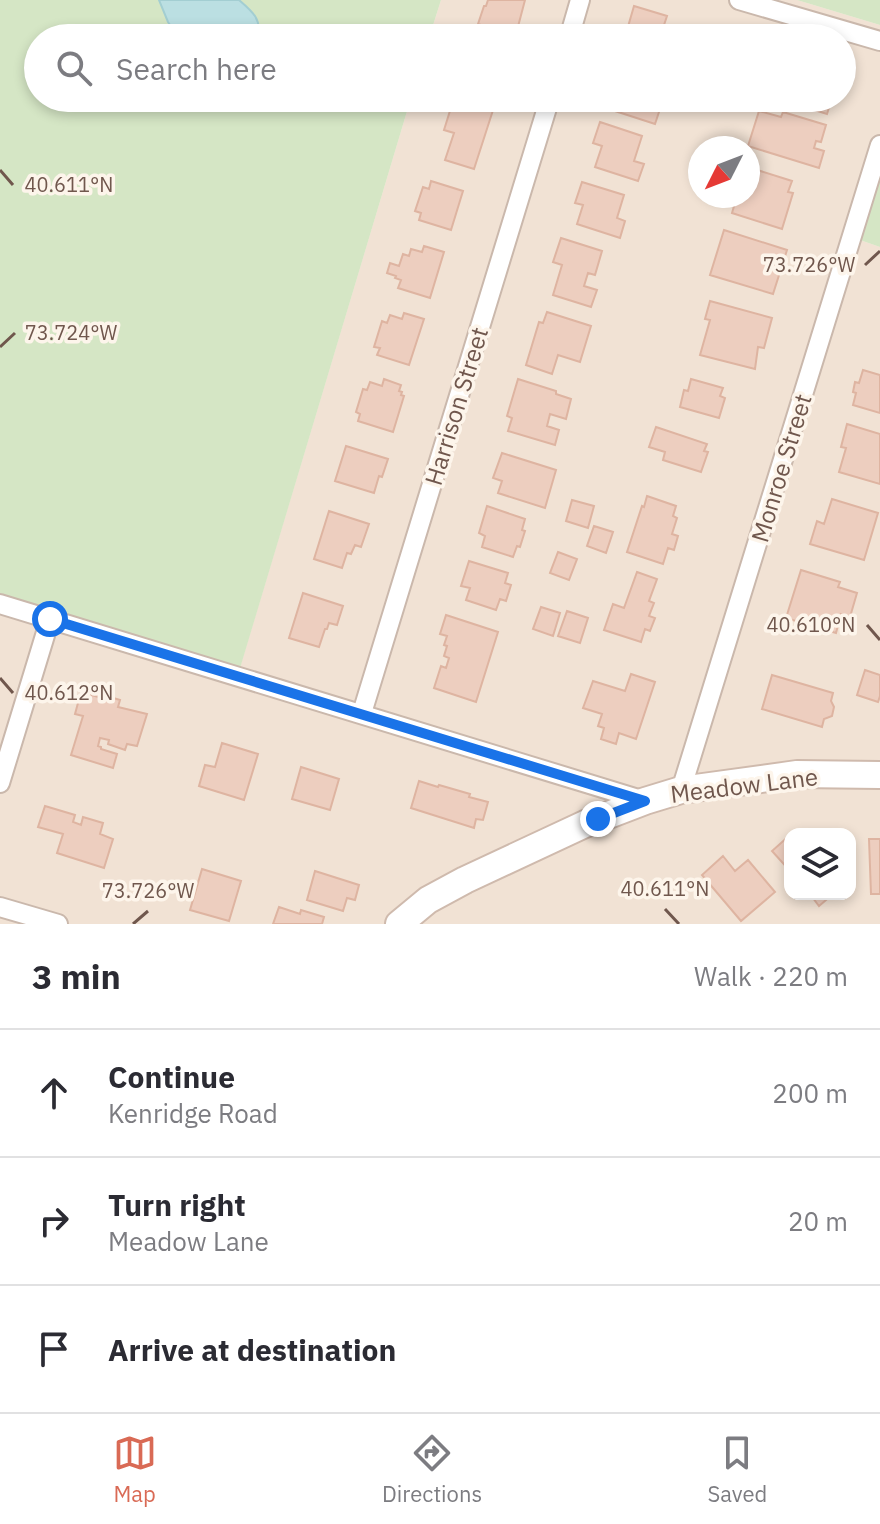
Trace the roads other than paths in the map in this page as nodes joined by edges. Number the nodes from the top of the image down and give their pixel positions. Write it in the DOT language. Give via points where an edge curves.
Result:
graph roads {
  1 [pos="580,0"];
  2 [pos="739,0"];
  3 [pos="573,24"];
  4 [pos="822,24"];
  5 [pos="856,34"];
  6 [pos="880,41"];
  7 [pos="546,112"];
  8 [pos="880,145"];
  9 [pos="0,604"];
  10 [pos="50,619"];
  11 [pos="362,713"];
  12 [pos="880,775"];
  13 [pos="0,783"];
  14 [pos="681,790"];
  15 [pos="645,801"];
  16 [pos="0,907"];
  17 [pos="58,924"];
  18 [pos="399,924"];
  1 -- 3 [label="street"];
  2 -- 4 [label="street"];
  5 -- 6 [label="street"];
  7 -- 11 [label="street, Harrison Street"];
  8 -- 14 [label="street, Monroe Street"];
  9 -- 10 [label="street"];
  10 -- 11 [label="street"];
  10 -- 13 [label="street"];
  11 -- 15 [label="street"];
  12 -- 14 [label="main road, Meadow Lane" via="797,774"];
  14 -- 15 [label="main road, Meadow Lane"];
  15 -- 18 [label="main road, Meadow Lane" via="465,880"];
  16 -- 17 [label="street"];
}
